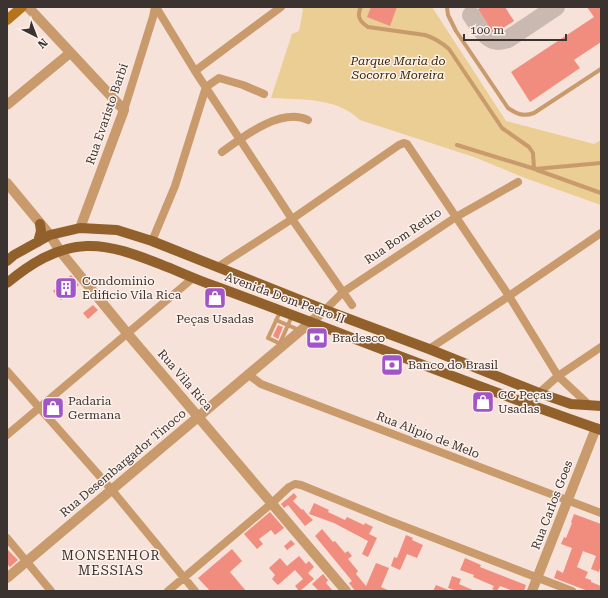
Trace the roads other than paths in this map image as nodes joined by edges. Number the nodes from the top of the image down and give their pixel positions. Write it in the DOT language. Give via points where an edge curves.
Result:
graph roads {
  1 [pos="22,7"];
  2 [pos="28,7"];
  3 [pos="155,7"];
  4 [pos="281,7"];
  5 [pos="361,7"];
  6 [pos="448,7"];
  7 [pos="7,20"];
  8 [pos="70,53"];
  9 [pos="601,68"];
  10 [pos="195,71"];
  11 [pos="206,87"];
  12 [pos="264,94"];
  13 [pos="7,105"];
  14 [pos="124,110"];
  15 [pos="308,120"];
  16 [pos="240,138"];
  17 [pos="457,145"];
  18 [pos="222,152"];
  19 [pos="601,163"];
  20 [pos="534,169"];
  21 [pos="518,182"];
  22 [pos="7,184"];
  23 [pos="601,193"];
  24 [pos="456,216"];
  25 [pos="292,219"];
  26 [pos="40,224"];
  27 [pos="80,228"];
  28 [pos="601,233"];
  29 [pos="50,235"];
  30 [pos="152,240"];
  31 [pos="38,242"];
  32 [pos="60,251"];
  33 [pos="7,262"];
  34 [pos="219,266"];
  35 [pos="193,278"];
  36 [pos="7,283"];
  37 [pos="343,292"];
  38 [pos="509,296"];
  39 [pos="352,305"];
  40 [pos="281,310"];
  41 [pos="325,310"];
  42 [pos="293,315"];
  43 [pos="276,320"];
  44 [pos="310,321"];
  45 [pos="288,325"];
  46 [pos="299,331"];
  47 [pos="127,333"];
  48 [pos="282,344"];
  49 [pos="601,346"];
  50 [pos="429,349"];
  51 [pos="7,371"];
  52 [pos="249,375"];
  53 [pos="558,376"];
  54 [pos="539,393"];
  55 [pos="588,404"];
  56 [pos="601,406"];
  57 [pos="38,408"];
  58 [pos="198,417"];
  59 [pos="601,419"];
  60 [pos="598,429"];
  61 [pos="7,435"];
  62 [pos="111,490"];
  63 [pos="568,500"];
  64 [pos="272,503"];
  65 [pos="601,513"];
  66 [pos="7,538"];
  67 [pos="26,561"];
  68 [pos="7,578"];
  69 [pos="184,578"];
  70 [pos="538,578"];
  71 [pos="51,591"];
  72 [pos="168,591"];
  73 [pos="195,591"];
  74 [pos="346,591"];
  75 [pos="532,591"];
  76 [pos="572,591"];
  1 -- 7 [label="main road"];
  2 -- 8 [label="street"];
  3 -- 10 [label="street"];
  3 -- 14 [label="street, Rua Evaristo Barbi"];
  4 -- 10 [label="street"];
  5 -- 20 [label="lane" via="359,18 368,27 434,37 449,49 502,128 529,147 533,153"];
  6 -- 9 [label="lane" via="448,15 456,31 508,108 518,114 526,116 534,113"];
  8 -- 13 [label="street"];
  8 -- 14 [label="street"];
  10 -- 11 [label="street"];
  11 -- 12 [label="street" via="218,78"];
  11 -- 16 [label="street"];
  11 -- 30 [label="street" via="175,186"];
  14 -- 27 [label="street, Rua Evaristo Barbi"];
  15 -- 16 [label="street" via="291,116 283,118 268,122"];
  16 -- 18 [label="street"];
  16 -- 25 [label="street"];
  17 -- 20 [label="lane"];
  19 -- 20 [label="lane"];
  20 -- 23 [label="lane"];
  21 -- 24 [label="street, Rua Bom Retiro"];
  22 -- 26 [label="street, Rua Vila Rica"];
  24 -- 25 [label="street" via="409,146 404,143"];
  24 -- 37 [label="street, Rua Bom Retiro"];
  24 -- 38 [label="street"];
  25 -- 34 [label="street"];
  25 -- 37 [label="street"];
  26 -- 29 [label="street, Rua Vila Rica"];
  26 -- 31 [label="main road"];
  27 -- 29 [label="main road, Avenida Dom Pedro II"];
  27 -- 30 [label="main road, Avenida Dom Pedro II" via="117,230"];
  28 -- 38 [label="street"];
  29 -- 31 [label="main road, Avenida Dom Pedro II"];
  29 -- 32 [label="street, Rua Vila Rica"];
  30 -- 34 [label="main road, Avenida Dom Pedro II"];
  31 -- 33 [label="main road, Avenida Dom Pedro II"];
  32 -- 35 [label="main road, Avenida Dom Pedro II" via="87,246 114,248"];
  32 -- 36 [label="main road, Avenida Dom Pedro II" via="35,262"];
  32 -- 47 [label="street, Rua Vila Rica"];
  34 -- 41 [label="main road, Avenida Dom Pedro II"];
  35 -- 40 [label="main road, Avenida Dom Pedro II"];
  35 -- 47 [label="street"];
  37 -- 39 [label="street"];
  37 -- 41 [label="street, Rua Bom Retiro"];
  38 -- 50 [label="street"];
  38 -- 53 [label="street"];
  40 -- 42 [label="main road, Avenida Dom Pedro II"];
  40 -- 43 [label="lane"];
  41 -- 44 [label="street, Rua Bom Retiro"];
  41 -- 50 [label="main road, Avenida Dom Pedro II"];
  42 -- 44 [label="main road, Avenida Dom Pedro II"];
  42 -- 45 [label="lane"];
  43 -- 45 [label="lane"];
  43 -- 48 [label="lane" via="268,338"];
  44 -- 46 [label="street, Rua Desembargador Tinoco"];
  44 -- 60 [label="main road, Avenida Dom Pedro II"];
  45 -- 46 [label="lane"];
  45 -- 48 [label="lane"];
  46 -- 48 [label="street, Rua Desembargador Tinoco"];
  47 -- 57 [label="street"];
  47 -- 58 [label="street, Rua Vila Rica"];
  48 -- 52 [label="street, Rua Desembargador Tinoco"];
  49 -- 53 [label="street"];
  50 -- 54 [label="main road, Avenida Dom Pedro II"];
  51 -- 57 [label="street"];
  52 -- 58 [label="street, Rua Desembargador Tinoco"];
  52 -- 63 [label="street, Rua Alípio de Melo" via="261,384"];
  53 -- 54 [label="street"];
  53 -- 55 [label="street"];
  54 -- 55 [label="main road, Avenida Dom Pedro II" via="571,404"];
  55 -- 56 [label="main road, Avenida Dom Pedro II"];
  57 -- 61 [label="street"];
  57 -- 62 [label="street"];
  58 -- 62 [label="street, Rua Desembargador Tinoco"];
  58 -- 64 [label="street, Rua Vila Rica"];
  59 -- 60 [label="main road"];
  60 -- 63 [label="street, Rua Carlos Goes"];
  62 -- 67 [label="street, Rua Desembargador Tinoco"];
  62 -- 69 [label="street"];
  63 -- 65 [label="street, Rua Alípio de Melo"];
  63 -- 70 [label="street, Rua Carlos Goes"];
  64 -- 69 [label="street"];
  64 -- 70 [label="street" via="289,487 301,485"];
  64 -- 74 [label="street, Rua Vila Rica"];
  66 -- 67 [label="street"];
  67 -- 68 [label="street, Rua Desembargador Tinoco"];
  67 -- 71 [label="street"];
  69 -- 72 [label="street"];
  69 -- 73 [label="street"];
  70 -- 75 [label="street, Rua Carlos Goes"];
  70 -- 76 [label="street"];
}
